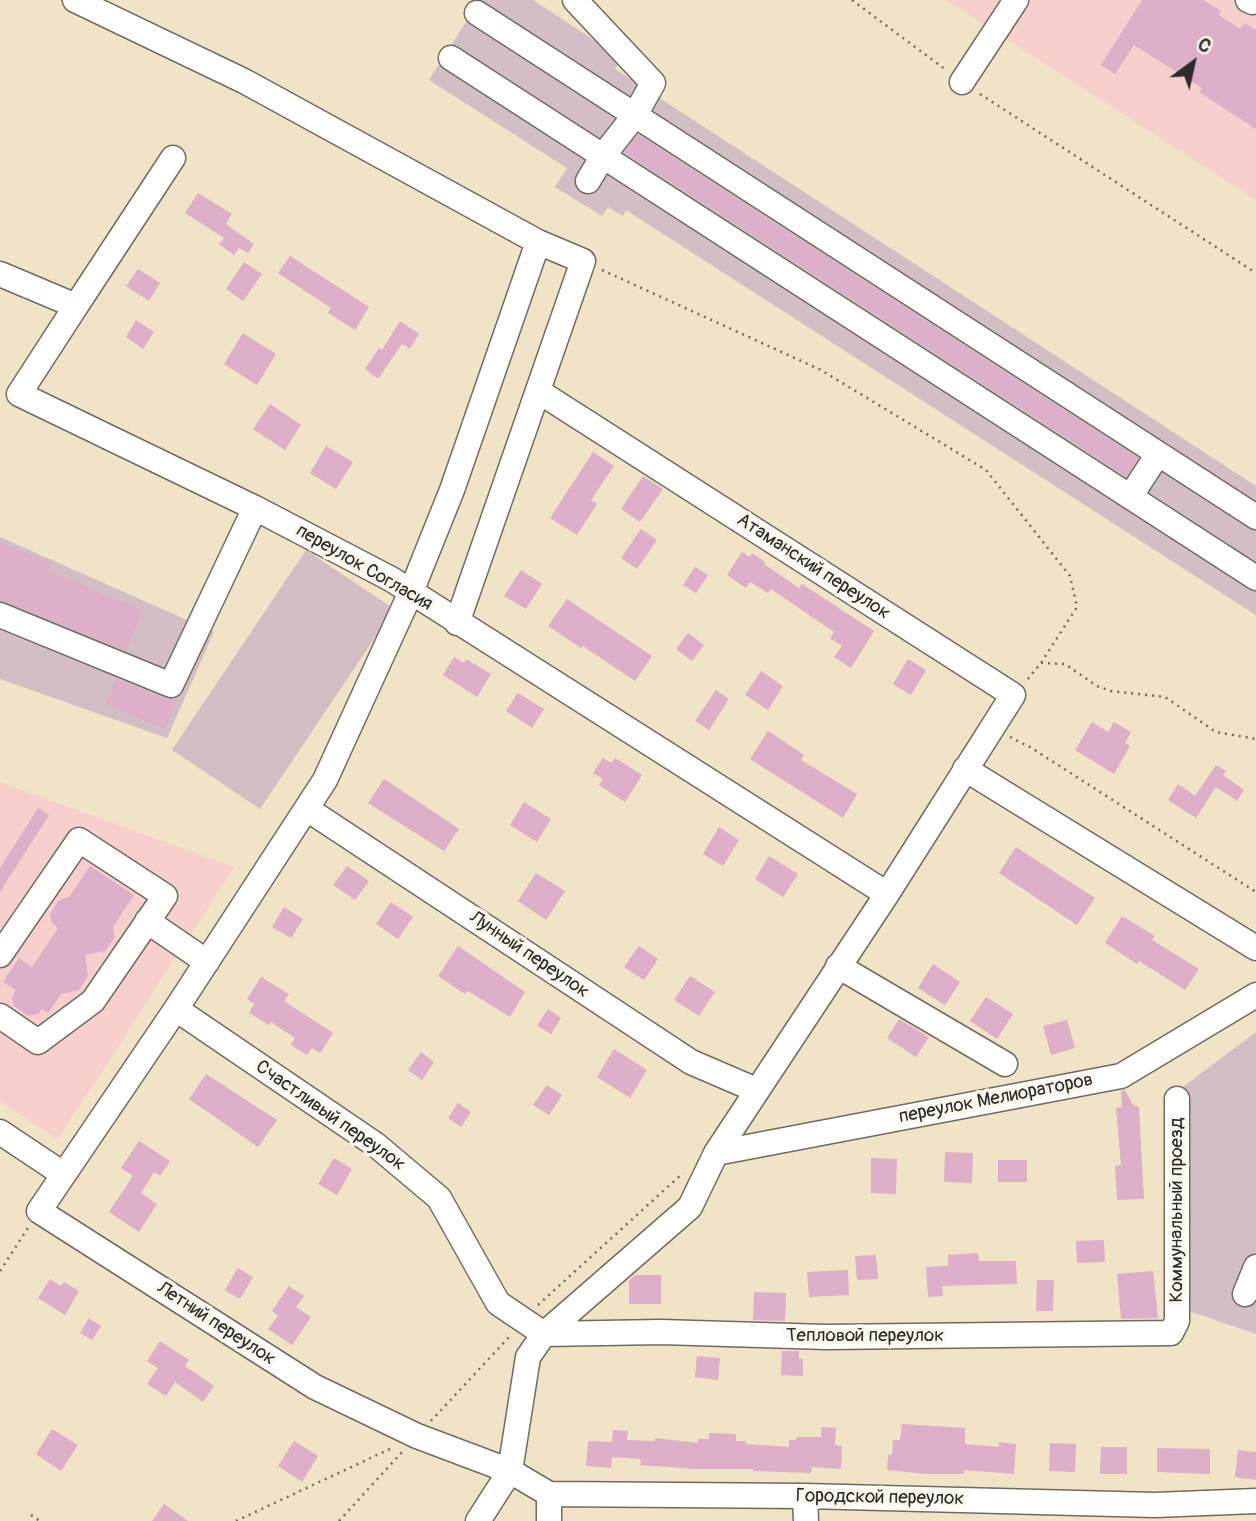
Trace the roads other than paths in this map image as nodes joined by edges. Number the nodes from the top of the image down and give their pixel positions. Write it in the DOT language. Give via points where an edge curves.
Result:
graph roads {
  1 [pos="75,0"];
  2 [pos="575,0"];
  3 [pos="1016,0"];
  4 [pos="478,13"];
  5 [pos="451,58"];
  6 [pos="962,82"];
  7 [pos="635,115"];
  8 [pos="603,156"];
  9 [pos="173,159"];
  10 [pos="589,181"];
  11 [pos="538,242"];
  12 [pos="0,274"];
  13 [pos="76,306"];
  14 [pos="538,391"];
  15 [pos="9,393"];
  16 [pos="1158,454"];
  17 [pos="1130,497"];
  18 [pos="255,508"];
  19 [pos="1256,517"];
  20 [pos="1256,578"];
  21 [pos="411,592"];
  22 [pos="0,615"];
  23 [pos="457,623"];
  24 [pos="965,769"];
  25 [pos="307,809"];
  26 [pos="887,894"];
  27 [pos="147,921"];
  28 [pos="1256,948"];
  29 [pos="0,956"];
  30 [pos="207,962"];
  31 [pos="838,966"];
  32 [pos="1256,995"];
  33 [pos="176,1009"];
  34 [pos="0,1016"];
  35 [pos="1005,1063"];
  36 [pos="756,1090"];
  37 [pos="1178,1099"];
  38 [pos="0,1132"];
  39 [pos="716,1153"];
  40 [pos="63,1174"];
  41 [pos="1256,1267"];
  42 [pos="1245,1294"];
  43 [pos="1177,1321"];
  44 [pos="544,1334"];
  45 [pos="510,1471"];
  46 [pos="549,1494"];
  47 [pos="805,1496"];
  48 [pos="1256,1501"];
  49 [pos="478,1521"];
  50 [pos="549,1521"];
  51 [pos="806,1521"];
  1 -- 11 [label="street" via="244,81"];
  2 -- 7 [label="street" via="653,83"];
  3 -- 6 [label="street"];
  4 -- 7 [label="street"];
  5 -- 8 [label="street"];
  7 -- 8 [label="street"];
  7 -- 16 [label="street"];
  8 -- 10 [label="street"];
  8 -- 17 [label="street"];
  9 -- 13 [label="street, переулок Согласия"];
  11 -- 14 [label="street" via="583,261"];
  11 -- 21 [label="street" via="453,490"];
  12 -- 13 [label="street"];
  13 -- 15 [label="street, переулок Согласия"];
  14 -- 23 [label="street"];
  14 -- 24 [label="street, Атаманский переулок" via="1013,695"];
  15 -- 18 [label="street, переулок Согласия"];
  16 -- 17 [label="street"];
  16 -- 19 [label="street"];
  17 -- 20 [label="street"];
  18 -- 21 [label="street, переулок Согласия"];
  18 -- 22 [label="street" via="171,685"];
  21 -- 23 [label="street, переулок Согласия"];
  21 -- 25 [label="street" via="325,780"];
  23 -- 26 [label="street, переулок Согласия"];
  24 -- 26 [label="street"];
  24 -- 28 [label="street"];
  25 -- 30 [label="street"];
  25 -- 36 [label="street, Лунный переулок" via="691,1062"];
  26 -- 31 [label="street"];
  27 -- 29 [label="street" via="165,896 79,840"];
  27 -- 30 [label="street"];
  27 -- 34 [label="street" via="93,1001 38,1042"];
  30 -- 33 [label="street"];
  31 -- 35 [label="street"];
  31 -- 36 [label="street"];
  32 -- 39 [label="street, переулок Мелиораторов" via="1121,1076"];
  33 -- 40 [label="street"];
  33 -- 44 [label="street, Счастливый переулок" via="376,1145 439,1198 498,1303"];
  36 -- 39 [label="street"];
  37 -- 43 [label="street, Коммунальный проезд"];
  38 -- 40 [label="street"];
  39 -- 44 [label="street" via="690,1207"];
  40 -- 45 [label="street, Летний переулок" via="39,1210 315,1387 417,1436"];
  41 -- 42 [label="street"];
  43 -- 44 [label="street, Тепловой переулок" via="1171,1333"];
  44 -- 45 [label="street" via="528,1357"];
  45 -- 46 [label="street"];
  45 -- 49 [label="street"];
  46 -- 47 [label="street, Городской переулок"];
  46 -- 50 [label="street"];
  47 -- 48 [label="street, Городской переулок" via="1155,1505"];
  47 -- 51 [label="street"];
}
